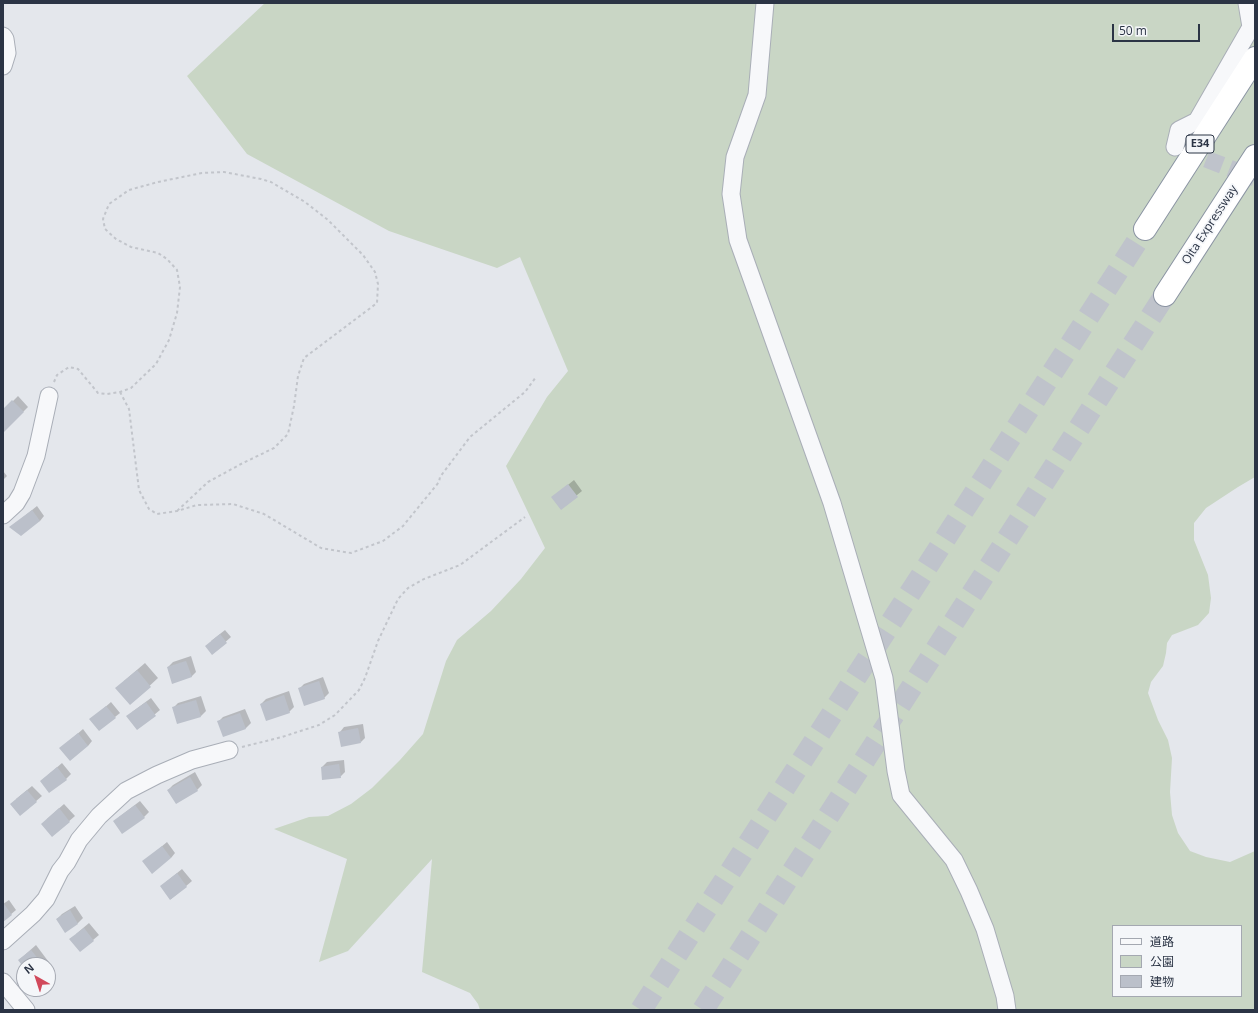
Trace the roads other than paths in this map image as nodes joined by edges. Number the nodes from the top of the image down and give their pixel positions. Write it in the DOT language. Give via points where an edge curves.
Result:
graph roads {
  1 [pos="765,3"];
  2 [pos="1247,3"];
  3 [pos="3,36"];
  4 [pos="1255,58"];
  5 [pos="3,66"];
  6 [pos="1175,147"];
  7 [pos="1255,156"];
  8 [pos="1145,229"];
  9 [pos="1165,295"];
  10 [pos="48,396"];
  11 [pos="3,515"];
  12 [pos="229,750"];
  13 [pos="3,941"];
  14 [pos="3,980"];
  15 [pos="26,1010"];
  16 [pos="1007,1010"];
  1 -- 16 [label="street" via="757,95 735,157 731,194 738,240 832,503 882,670 901,795 954,860 985,930"];
  2 -- 6 [label="street" via="1251,27 1197,121 1179,130"];
  3 -- 5 [label="street" via="7,53"];
  4 -- 8 [label="highway, E34"];
  7 -- 9 [label="highway, Oita Expressway"];
  10 -- 11 [label="street" via="36,456 22,493"];
  12 -- 13 [label="street" via="192,760 157,774 126,792 99,816 79,840 46,899"];
  14 -- 15 [label="street"];
}
